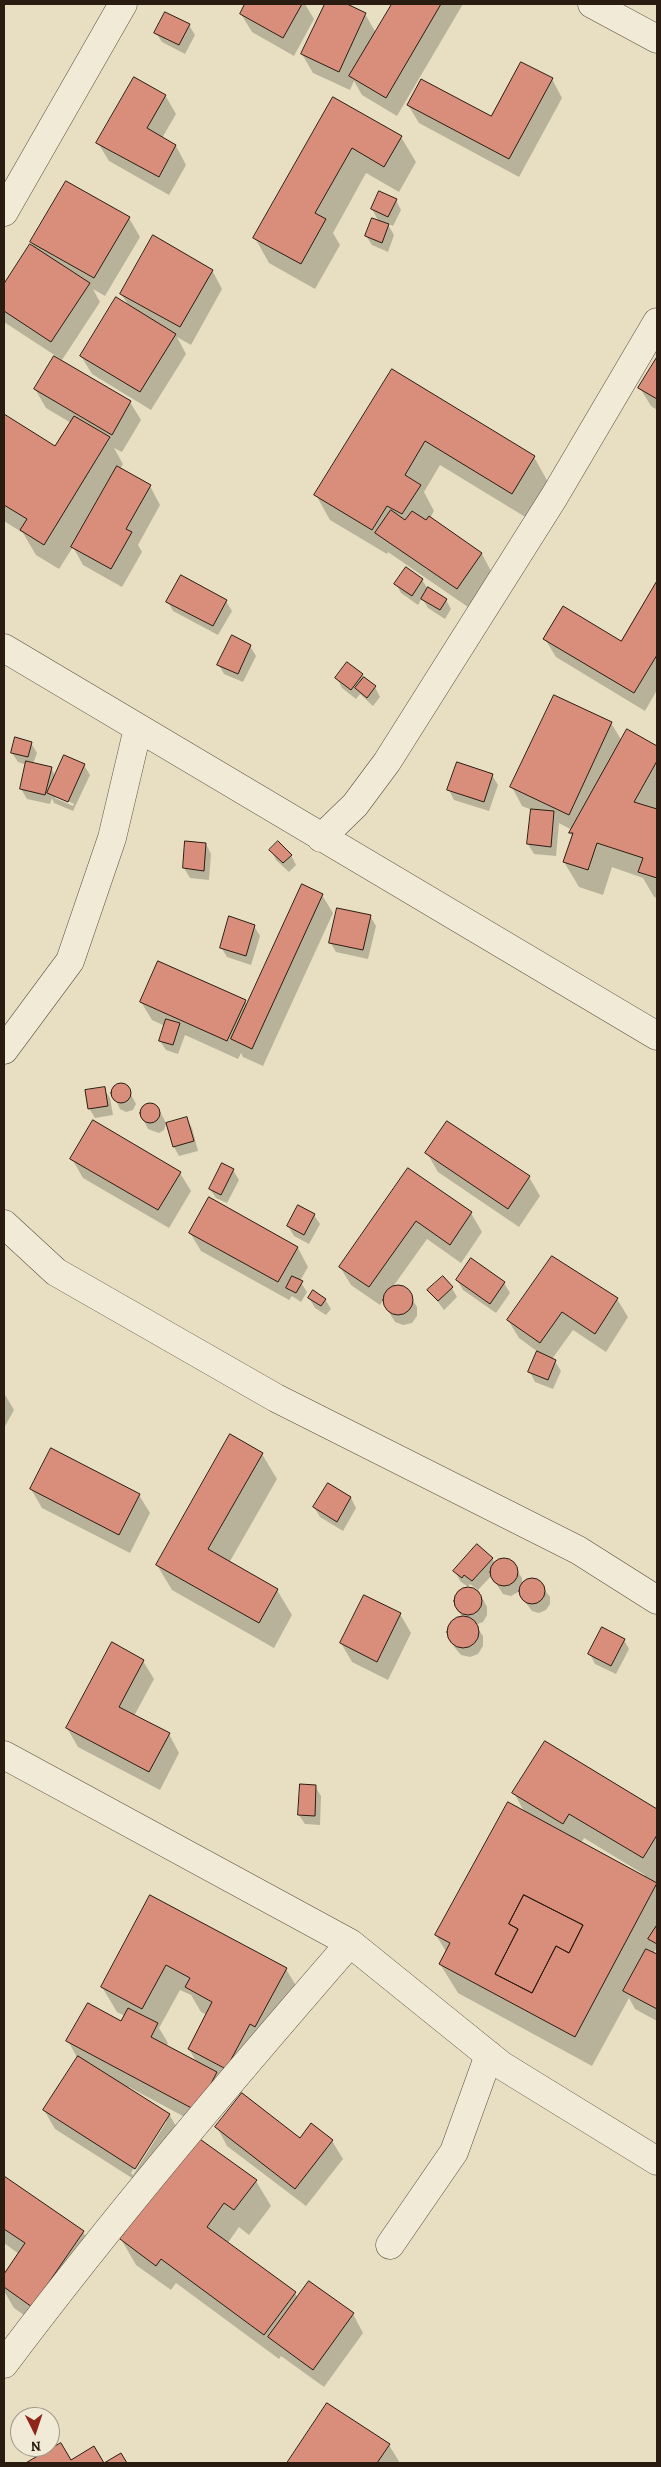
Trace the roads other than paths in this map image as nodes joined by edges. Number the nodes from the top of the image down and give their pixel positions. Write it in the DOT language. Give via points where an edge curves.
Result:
graph roads {
  1 [pos="123,4"];
  2 [pos="592,4"];
  3 [pos="657,39"];
  4 [pos="4,212"];
  5 [pos="657,322"];
  6 [pos="4,648"];
  7 [pos="138,728"];
  8 [pos="321,838"];
  9 [pos="657,1036"];
  10 [pos="4,1050"];
  11 [pos="4,1224"];
  12 [pos="657,1600"];
  13 [pos="4,1755"];
  14 [pos="350,1943"];
  15 [pos="489,2055"];
  16 [pos="657,2161"];
  17 [pos="390,2245"];
  18 [pos="4,2364"];
  1 -- 4 [label="street"];
  2 -- 3 [label="street"];
  5 -- 8 [label="street" via="554,497 387,762 355,805"];
  6 -- 7 [label="street"];
  7 -- 8 [label="street"];
  7 -- 10 [label="street" via="112,838 70,961"];
  8 -- 9 [label="street"];
  11 -- 12 [label="street" via="56,1272 276,1398 578,1550"];
  13 -- 14 [label="street"];
  14 -- 15 [label="street"];
  14 -- 18 [label="street" via="65,2282"];
  15 -- 16 [label="street"];
  15 -- 17 [label="street" via="454,2152"];
}
